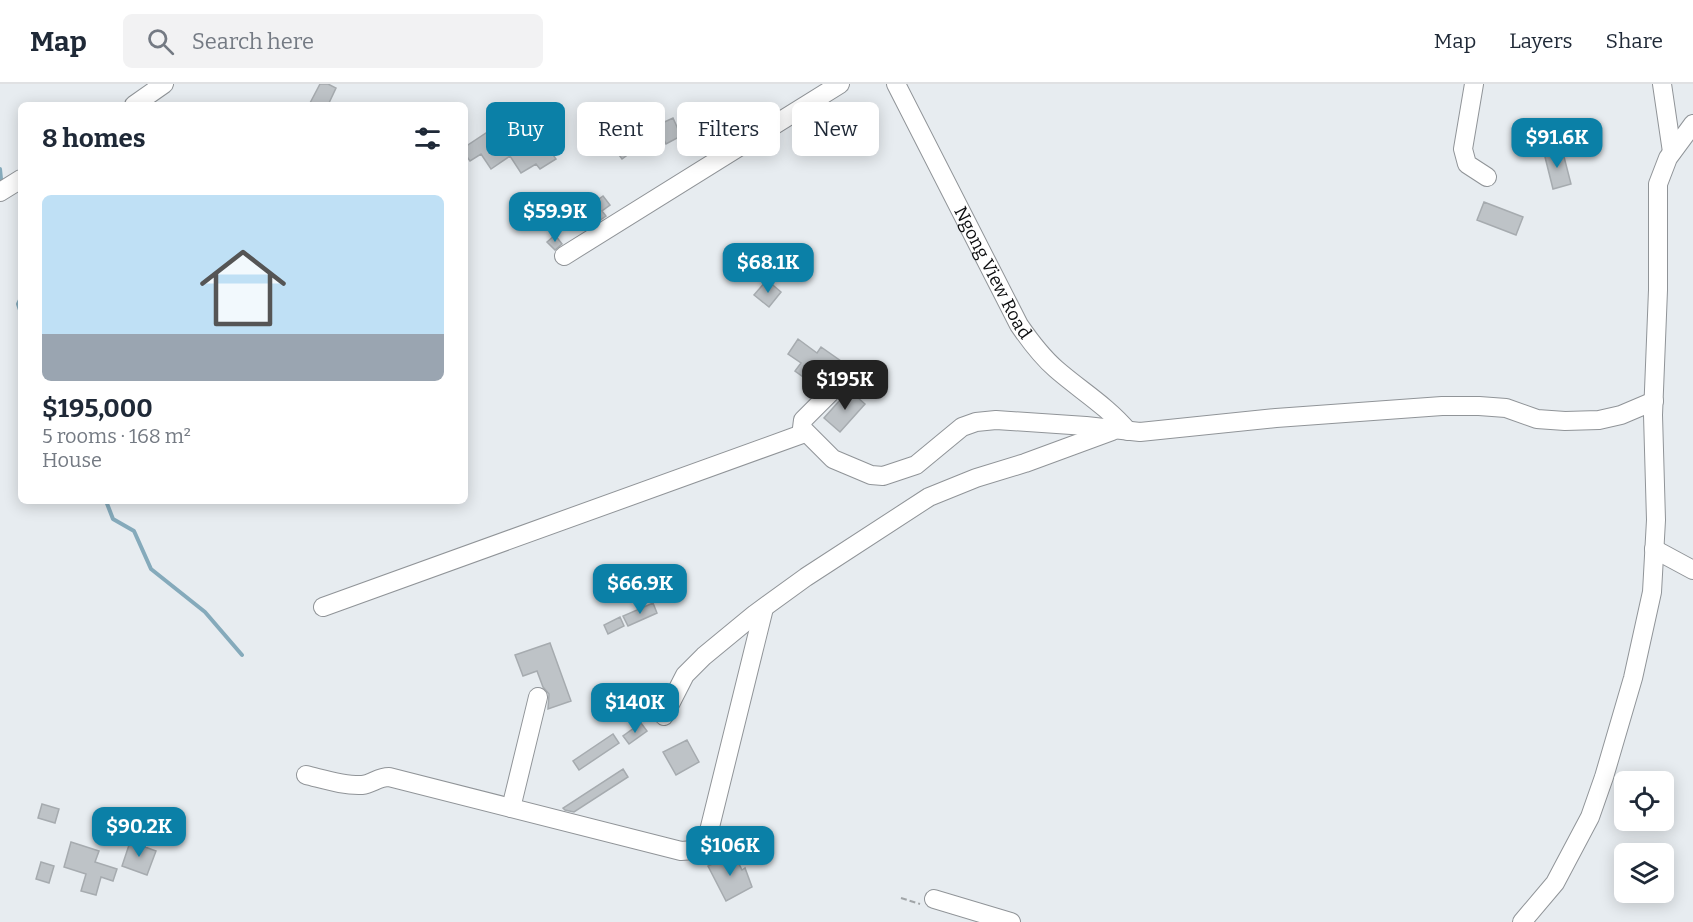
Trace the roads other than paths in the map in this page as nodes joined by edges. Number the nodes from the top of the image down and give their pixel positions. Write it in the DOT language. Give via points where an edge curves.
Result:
graph roads {
  1 [pos="164,84"];
  2 [pos="840,84"];
  3 [pos="896,84"];
  4 [pos="1474,84"];
  5 [pos="1662,84"];
  6 [pos="138,102"];
  7 [pos="1693,124"];
  8 [pos="1672,152"];
  9 [pos="1487,177"];
  10 [pos="18,181"];
  11 [pos="0,192"];
  12 [pos="564,256"];
  13 [pos="841,382"];
  14 [pos="1654,401"];
  15 [pos="1122,430"];
  16 [pos="805,432"];
  17 [pos="1654,549"];
  18 [pos="1693,570"];
  19 [pos="322,607"];
  20 [pos="764,608"];
  21 [pos="538,697"];
  22 [pos="664,716"];
  23 [pos="306,775"];
  24 [pos="511,808"];
  25 [pos="934,900"];
  26 [pos="1011,922"];
  27 [pos="1522,922"];
  1 -- 6 [label="street"];
  2 -- 12 [label="street"];
  3 -- 15 [label="street, Ngong View Road" via="1019,325 1035,348 1106,408"];
  4 -- 9 [label="street" via="1462,149 1467,164"];
  5 -- 8 [label="street"];
  7 -- 8 [label="street"];
  8 -- 14 [label="street" via="1658,184"];
  10 -- 11 [label="street"];
  13 -- 16 [label="street" via="803,420"];
  14 -- 15 [label="street" via="1599,420 1548,421 1500,407 1442,406 1150,431"];
  14 -- 17 [label="street"];
  15 -- 16 [label="street" via="996,420 975,422 962,427 916,465 883,476 833,459"];
  15 -- 20 [label="street" via="929,497"];
  16 -- 19 [label="street"];
  17 -- 18 [label="street"];
  17 -- 27 [label="street" via="1652,592 1605,777 1590,816 1555,883"];
  20 -- 22 [label="street" via="685,675"];
  20 -- 24 [label="street" via="708,835 694,850 681,851"];
  21 -- 24 [label="street"];
  23 -- 24 [label="street" via="353,785 389,777"];
  25 -- 26 [label="street"];
}
